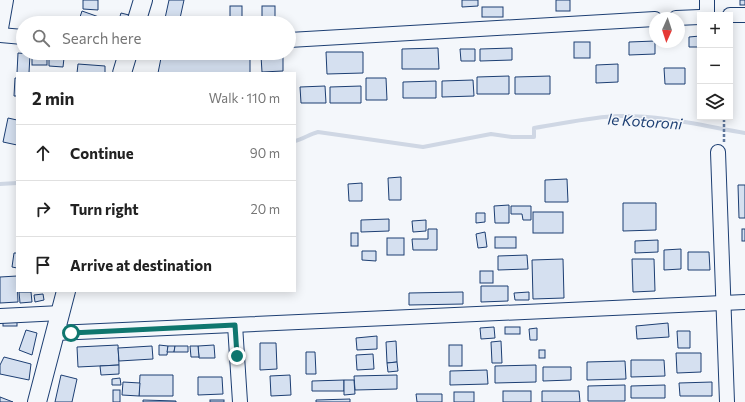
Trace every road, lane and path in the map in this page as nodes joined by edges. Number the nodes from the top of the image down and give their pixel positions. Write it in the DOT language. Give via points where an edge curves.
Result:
graph roads {
  1 [pos="6,0"];
  2 [pos="143,0"];
  3 [pos="707,0"];
  4 [pos="708,12"];
  5 [pos="745,14"];
  6 [pos="733,15"];
  7 [pos="138,16"];
  8 [pos="697,17"];
  9 [pos="685,18"];
  10 [pos="649,19"];
  11 [pos="0,34"];
  12 [pos="16,36"];
  13 [pos="296,40"];
  14 [pos="126,60"];
  15 [pos="122,72"];
  16 [pos="724,120"];
  17 [pos="724,138"];
  18 [pos="718,152"];
  19 [pos="66,292"];
  20 [pos="745,302"];
  21 [pos="723,303"];
  22 [pos="61,313"];
  23 [pos="0,316"];
  24 [pos="235,325"];
  25 [pos="56,334"];
  26 [pos="37,402"];
  27 [pos="240,402"];
  28 [pos="727,402"];
  1 -- 11 [label="street"];
  2 -- 7 [label="main road"];
  3 -- 4 [label="street"];
  5 -- 6 [label="street"];
  8 -- 9 [label="street"];
  10 -- 13 [label="street"];
  11 -- 12 [label="street"];
  14 -- 15 [label="main road"];
  16 -- 17 [label="path"];
  18 -- 21 [label="street"];
  19 -- 22 [label="main road"];
  20 -- 21 [label="street"];
  21 -- 24 [label="street"];
  21 -- 28 [label="street"];
  22 -- 23 [label="street"];
  22 -- 25 [label="main road"];
  24 -- 25 [label="street"];
  24 -- 27 [label="street"];
  25 -- 26 [label="main road"];
}
